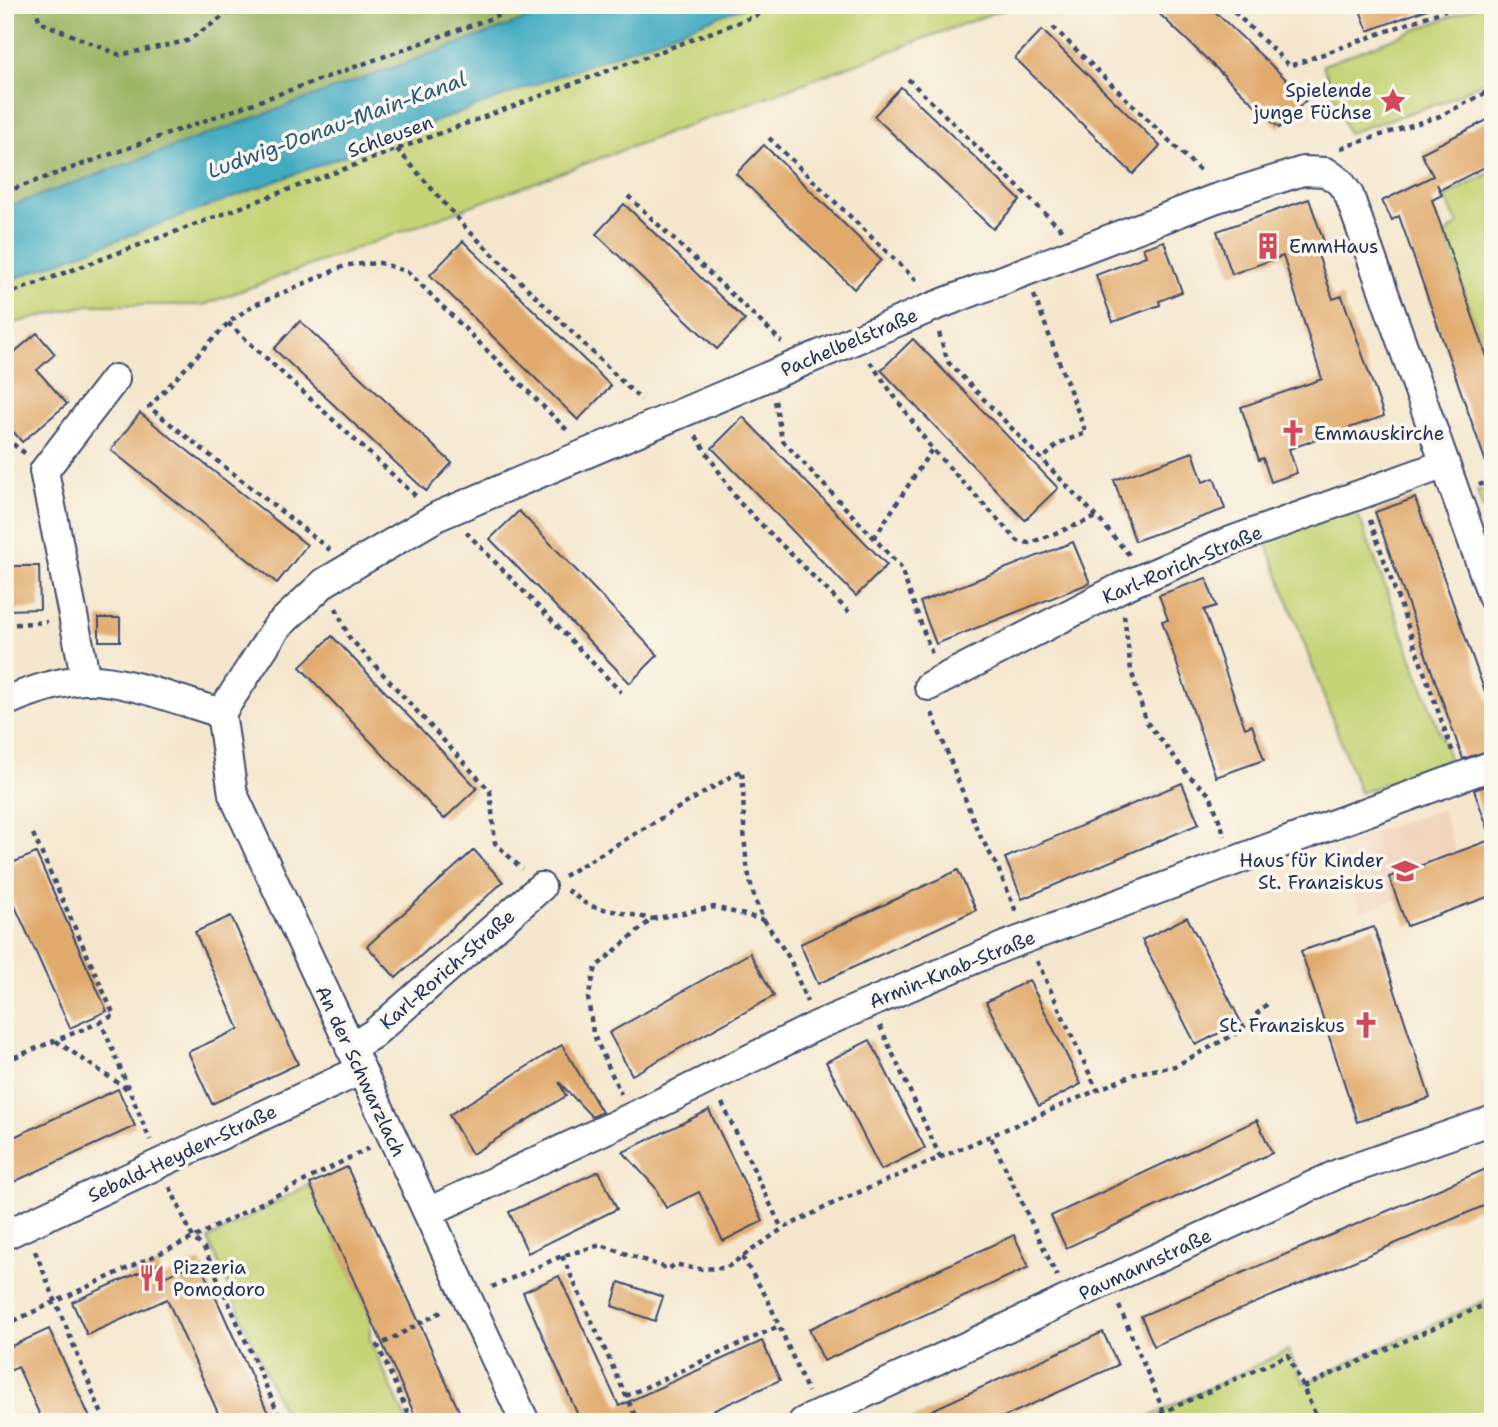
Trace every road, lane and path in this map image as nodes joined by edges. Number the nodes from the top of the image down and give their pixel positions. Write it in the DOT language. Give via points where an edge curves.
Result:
graph roads {
  1 [pos="34,5"];
  2 [pos="240,5"];
  3 [pos="528,5"];
  4 [pos="785,5"];
  5 [pos="1227,5"];
  6 [pos="1459,5"];
  7 [pos="1053,27"];
  8 [pos="908,79"];
  9 [pos="1493,89"];
  10 [pos="769,138"];
  11 [pos="1340,148"];
  12 [pos="397,149"];
  13 [pos="5,192"];
  14 [pos="628,195"];
  15 [pos="1214,200"];
  16 [pos="1073,253"];
  17 [pos="1025,272"];
  18 [pos="5,295"];
  19 [pos="930,308"];
  20 [pos="228,323"];
  21 [pos="861,337"];
  22 [pos="782,371"];
  23 [pos="115,379"];
  24 [pos="673,418"];
  25 [pos="932,449"];
  26 [pos="590,453"];
  27 [pos="1042,460"];
  28 [pos="1445,464"];
  29 [pos="1366,509"];
  30 [pos="445,513"];
  31 [pos="1097,517"];
  32 [pos="874,538"];
  33 [pos="350,566"];
  34 [pos="325,582"];
  35 [pos="1131,583"];
  36 [pos="1493,598"];
  37 [pos="849,612"];
  38 [pos="76,620"];
  39 [pos="5,625"];
  40 [pos="86,680"];
  41 [pos="935,683"];
  42 [pos="621,692"];
  43 [pos="5,702"];
  44 [pos="221,713"];
  45 [pos="1493,765"];
  46 [pos="1462,776"];
  47 [pos="33,834"];
  48 [pos="1233,860"];
  49 [pos="548,884"];
  50 [pos="652,919"];
  51 [pos="764,920"];
  52 [pos="1026,938"];
  53 [pos="869,1003"];
  54 [pos="1268,1003"];
  55 [pos="100,1021"];
  56 [pos="816,1026"];
  57 [pos="55,1040"];
  58 [pos="354,1059"];
  59 [pos="5,1061"];
  60 [pos="710,1078"];
  61 [pos="1097,1090"];
  62 [pos="132,1093"];
  63 [pos="632,1117"];
  64 [pos="1493,1120"];
  65 [pos="391,1137"];
  66 [pos="991,1138"];
  67 [pos="941,1159"];
  68 [pos="160,1166"];
  69 [pos="428,1212"];
  70 [pos="782,1229"];
  71 [pos="15,1231"];
  72 [pos="193,1238"];
  73 [pos="562,1256"];
  74 [pos="742,1257"];
  75 [pos="1108,1281"];
  76 [pos="468,1298"];
  77 [pos="1068,1299"];
  78 [pos="1493,1301"];
  79 [pos="56,1302"];
  80 [pos="5,1325"];
  81 [pos="779,1326"];
  82 [pos="1303,1387"];
  83 [pos="626,1396"];
  84 [pos="1164,1412"];
  85 [pos="810,1418"];
  86 [pos="105,1422"];
  87 [pos="282,1422"];
  88 [pos="412,1422"];
  89 [pos="525,1422"];
  90 [pos="638,1422"];
  91 [pos="1142,1422"];
  92 [pos="1319,1422"];
  1 -- 2 [label="path" via="40,22 120,55 187,41"];
  3 -- 13 [label="path"];
  4 -- 12 [label="path, Schleusen"];
  5 -- 6 [label="path" via="1290,66"];
  7 -- 15 [label="path" via="1205,176"];
  8 -- 16 [label="path" via="1062,228"];
  9 -- 11 [label="path" via="1440,116"];
  10 -- 19 [label="path" via="919,283"];
  12 -- 18 [label="path, Schleusen"];
  12 -- 24 [label="path" via="466,228"];
  14 -- 22 [label="path" via="781,342"];
  15 -- 16 [label="street, Pachelbelstraße"];
  15 -- 28 [label="street, Pachelbelstraße" via="1303,171 1325,172 1340,182 1349,195"];
  16 -- 17 [label="street, Pachelbelstraße"];
  17 -- 19 [label="street, Pachelbelstraße"];
  17 -- 27 [label="path" via="1086,433 1059,443"];
  19 -- 21 [label="street, Pachelbelstraße"];
  19 -- 27 [label="path" via="948,362"];
  20 -- 26 [label="path" via="252,306 346,265 380,263 408,272"];
  20 -- 30 [label="path"];
  20 -- 33 [label="path" via="149,407"];
  21 -- 22 [label="street, Pachelbelstraße"];
  21 -- 25 [label="path" via="871,364"];
  22 -- 24 [label="street, Pachelbelstraße"];
  22 -- 32 [label="path" via="782,440"];
  23 -- 38 [label="street" via="44,471"];
  24 -- 26 [label="street, Pachelbelstraße"];
  24 -- 37 [label="path" via="738,501"];
  25 -- 31 [label="path" via="1018,541 1030,543"];
  25 -- 32 [label="path"];
  26 -- 30 [label="street, Pachelbelstraße"];
  27 -- 31 [label="path"];
  28 -- 35 [label="street, Karl-Rorich-Straße" via="1217,545"];
  28 -- 36 [label="street, Pachelbelstraße"];
  29 -- 46 [label="path"];
  30 -- 33 [label="street, Pachelbelstraße"];
  30 -- 42 [label="path"];
  31 -- 35 [label="path" via="1131,558"];
  32 -- 41 [label="path" via="900,566"];
  33 -- 34 [label="street, Pachelbelstraße"];
  34 -- 44 [label="street, Pachelbelstraße" via="277,627"];
  34 -- 49 [label="path" via="349,637 490,791 495,843"];
  35 -- 41 [label="street, Karl-Rorich-Straße"];
  35 -- 48 [label="path" via="1131,670 1146,721 1188,775 1210,795"];
  38 -- 39 [label="path"];
  38 -- 40 [label="street"];
  40 -- 43 [label="street" via="34,689"];
  40 -- 44 [label="street"];
  41 -- 52 [label="path" via="938,731"];
  44 -- 58 [label="street, An der Schwarzlach" via="233,794"];
  45 -- 46 [label="street, Armin-Knab-Straße"];
  46 -- 48 [label="street, Armin-Knab-Straße"];
  47 -- 55 [label="path" via="114,1015"];
  48 -- 52 [label="street, Armin-Knab-Straße"];
  49 -- 50 [label="path" via="589,906"];
  49 -- 51 [label="path" via="742,770 745,860 752,895"];
  49 -- 58 [label="street, Karl-Rorich-Straße" via="373,1034"];
  50 -- 51 [label="path" via="714,907"];
  50 -- 63 [label="path" via="596,967 588,998 593,1033"];
  51 -- 56 [label="path" via="790,958"];
  52 -- 53 [label="street, Armin-Knab-Straße"];
  52 -- 61 [label="path"];
  53 -- 56 [label="street, Armin-Knab-Straße"];
  53 -- 67 [label="path"];
  54 -- 61 [label="path" via="1237,1033 1175,1066 1137,1073"];
  55 -- 57 [label="path"];
  55 -- 62 [label="path"];
  56 -- 60 [label="street, Armin-Knab-Straße"];
  57 -- 59 [label="path"];
  57 -- 62 [label="path"];
  58 -- 65 [label="street, An der Schwarzlach"];
  58 -- 68 [label="street, Sebald-Heyden-Straße"];
  60 -- 63 [label="street, Armin-Knab-Straße"];
  60 -- 70 [label="path"];
  61 -- 66 [label="path"];
  62 -- 68 [label="path"];
  63 -- 69 [label="street, Armin-Knab-Straße"];
  64 -- 75 [label="street, Paumannstraße" via="1340,1173"];
  65 -- 69 [label="street, An der Schwarzlach"];
  65 -- 72 [label="path"];
  66 -- 67 [label="path"];
  66 -- 77 [label="path"];
  67 -- 70 [label="path"];
  68 -- 71 [label="street, Sebald-Heyden-Straße"];
  68 -- 72 [label="path"];
  69 -- 76 [label="street, An der Schwarzlach"];
  70 -- 74 [label="path"];
  71 -- 79 [label="path"];
  72 -- 79 [label="path"];
  72 -- 87 [label="path" via="204,1248"];
  73 -- 74 [label="path" via="601,1245 669,1269 675,1264 726,1268"];
  73 -- 76 [label="path"];
  73 -- 83 [label="path"];
  74 -- 81 [label="path"];
  75 -- 77 [label="street, Paumannstraße"];
  75 -- 84 [label="path"];
  76 -- 88 [label="path" via="378,1346"];
  76 -- 89 [label="street, An der Schwarzlach"];
  77 -- 85 [label="street, Paumannstraße"];
  78 -- 82 [label="path"];
  79 -- 80 [label="path"];
  79 -- 86 [label="path"];
  81 -- 83 [label="path"];
  81 -- 85 [label="path"];
  82 -- 84 [label="path" via="1288,1355"];
  82 -- 92 [label="path"];
  83 -- 90 [label="path"];
  84 -- 91 [label="path"];
}
